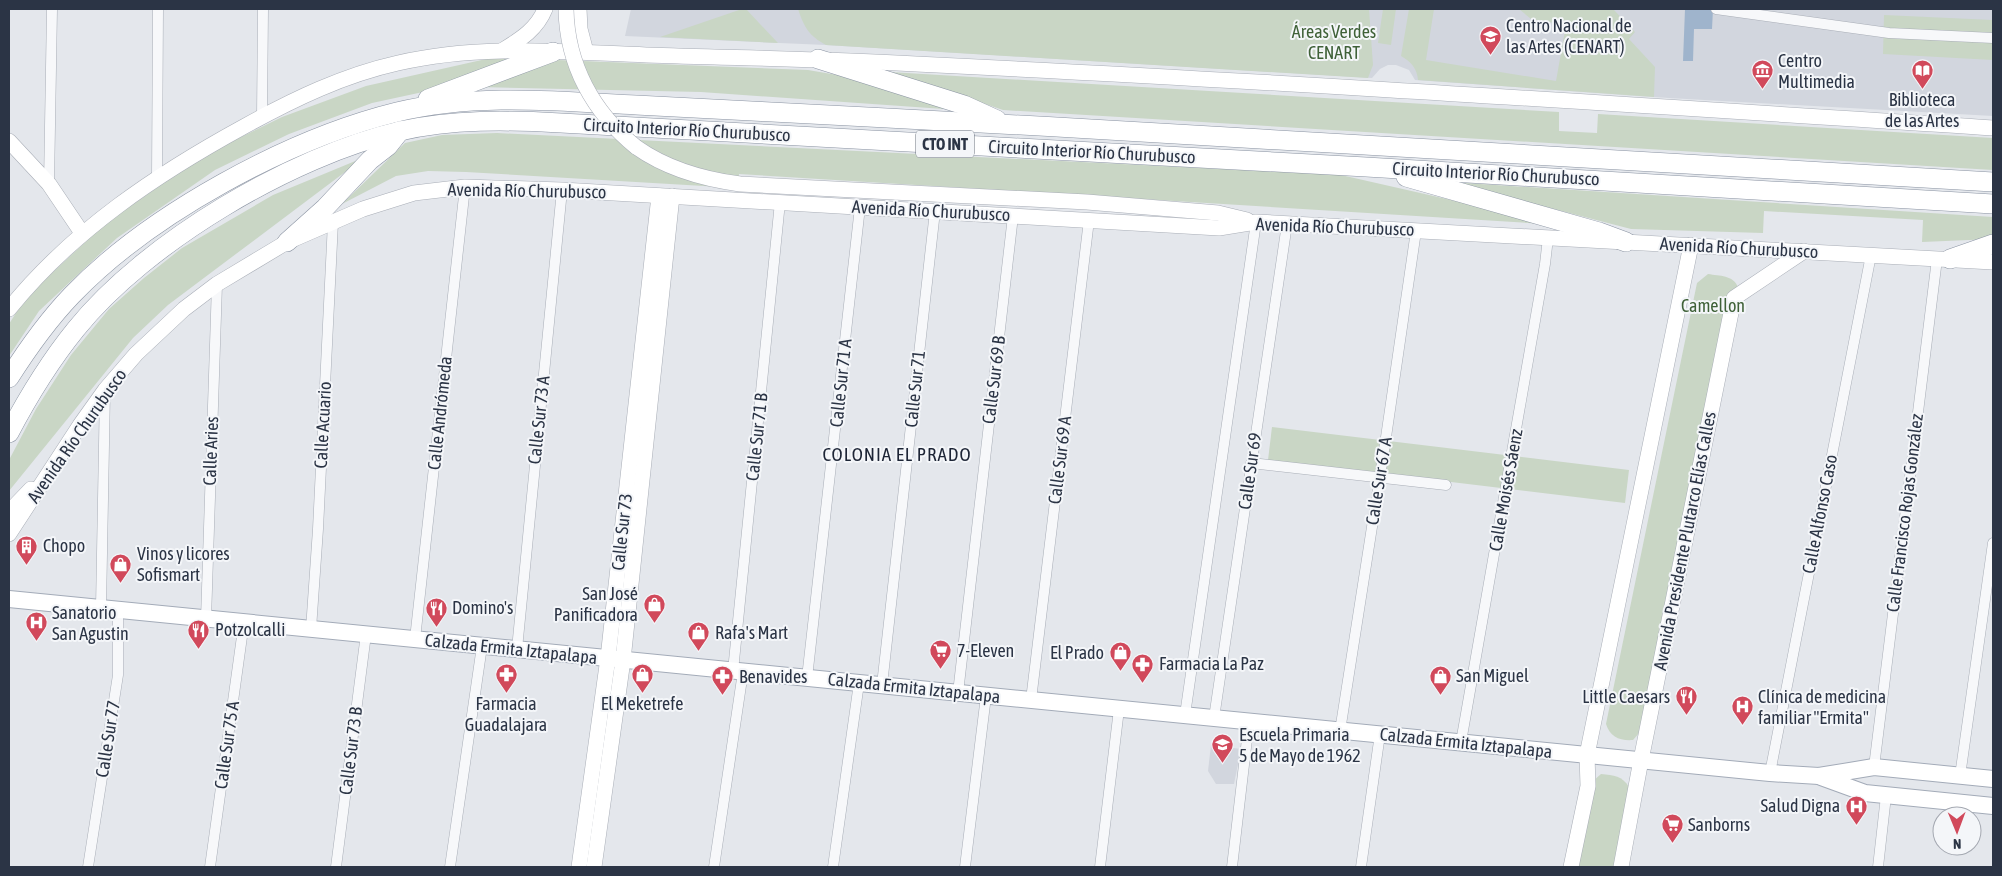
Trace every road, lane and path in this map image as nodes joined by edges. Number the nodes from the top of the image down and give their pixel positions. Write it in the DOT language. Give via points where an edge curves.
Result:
graph roads {
  1 [pos="52,9"];
  2 [pos="158,9"];
  3 [pos="264,9"];
  4 [pos="545,9"];
  5 [pos="566,9"];
  6 [pos="579,9"];
  7 [pos="1716,9"];
  8 [pos="1993,38"];
  9 [pos="503,50"];
  10 [pos="554,52"];
  11 [pos="586,52"];
  12 [pos="818,59"];
  13 [pos="401,111"];
  14 [pos="262,116"];
  15 [pos="1005,124"];
  16 [pos="1993,128"];
  17 [pos="400,131"];
  18 [pos="9,141"];
  19 [pos="1366,167"];
  20 [pos="157,177"];
  21 [pos="1993,182"];
  22 [pos="49,184"];
  23 [pos="465,187"];
  24 [pos="562,190"];
  25 [pos="666,196"];
  26 [pos="780,202"];
  27 [pos="1993,204"];
  28 [pos="860,207"];
  29 [pos="935,211"];
  30 [pos="1013,216"];
  31 [pos="1089,220"];
  32 [pos="333,222"];
  33 [pos="1256,222"];
  34 [pos="1287,224"];
  35 [pos="1416,231"];
  36 [pos="82,233"];
  37 [pos="1548,238"];
  38 [pos="287,242"];
  39 [pos="1626,242"];
  40 [pos="1993,244"];
  41 [pos="1691,245"];
  42 [pos="1804,252"];
  43 [pos="1871,255"];
  44 [pos="1943,259"];
  45 [pos="1993,262"];
  46 [pos="217,284"];
  47 [pos="9,309"];
  48 [pos="9,378"];
  49 [pos="105,390"];
  50 [pos="10,431"];
  51 [pos="1251,463"];
  52 [pos="52,469"];
  53 [pos="1380,477"];
  54 [pos="1446,484"];
  55 [pos="9,512"];
  56 [pos="9,534"];
  57 [pos="1993,543"];
  58 [pos="9,599"];
  59 [pos="102,608"];
  60 [pos="118,610"];
  61 [pos="206,618"];
  62 [pos="244,622"];
  63 [pos="311,629"];
  64 [pos="366,634"];
  65 [pos="415,639"];
  66 [pos="482,646"];
  67 [pos="516,649"];
  68 [pos="616,659"];
  69 [pos="738,671"];
  70 [pos="807,678"];
  71 [pos="859,683"];
  72 [pos="882,685"];
  73 [pos="958,693"];
  74 [pos="986,696"];
  75 [pos="1031,700"];
  76 [pos="1119,709"];
  77 [pos="1185,715"];
  78 [pos="1214,718"];
  79 [pos="1249,722"];
  80 [pos="1340,731"];
  81 [pos="1380,734"];
  82 [pos="1462,742"];
  83 [pos="1587,755"];
  84 [pos="1641,760"];
  85 [pos="1874,767"];
  86 [pos="1770,773"];
  87 [pos="1819,776"];
  88 [pos="1960,776"];
  89 [pos="1993,779"];
  90 [pos="1886,796"];
  91 [pos="1993,806"];
  92 [pos="88,867"];
  93 [pos="210,867"];
  94 [pos="336,867"];
  95 [pos="450,867"];
  96 [pos="579,867"];
  97 [pos="594,867"];
  98 [pos="714,867"];
  99 [pos="834,867"];
  100 [pos="965,867"];
  101 [pos="1100,867"];
  102 [pos="1232,867"];
  103 [pos="1361,867"];
  104 [pos="1571,867"];
  105 [pos="1621,867"];
  106 [pos="1878,867"];
  1 -- 22 [label="street"];
  2 -- 20 [label="street"];
  3 -- 14 [label="street"];
  4 -- 9 [label="main road" via="530,32"];
  5 -- 33 [label="main road, bridge" via="576,64 599,110 636,147 677,170 740,184 1087,202 1218,213"];
  6 -- 11 [label="main road"];
  7 -- 8 [label="street" via="1889,33"];
  9 -- 10 [label="main road"];
  9 -- 14 [label="main road" via="433,56 377,68 313,91"];
  10 -- 11 [label="main road"];
  10 -- 13 [label="highway"];
  11 -- 12 [label="main road"];
  12 -- 15 [label="highway" via="964,105"];
  12 -- 16 [label="main road"];
  13 -- 15 [label="highway, Circuito Interior Río Churubusco / CTO INT" via="454,102 553,101"];
  13 -- 48 [label="highway, Circuito Interior Río Churubusco / CTO INT" via="341,129 270,159 155,227 112,258 74,294 34,340"];
  14 -- 20 [label="main road"];
  15 -- 21 [label="highway, Circuito Interior Río Churubusco / CTO INT"];
  17 -- 19 [label="highway, Circuito Interior Río Churubusco / CTO INT" via="464,122 514,121"];
  17 -- 38 [label="highway"];
  17 -- 50 [label="highway, Circuito Interior Río Churubusco / CTO INT" via="326,156 276,178 211,215 157,252 98,304 76,329 42,376"];
  18 -- 22 [label="main road"];
  19 -- 27 [label="highway, Circuito Interior Río Churubusco / CTO INT"];
  19 -- 39 [label="highway"];
  20 -- 36 [label="main road"];
  22 -- 36 [label="main road"];
  23 -- 24 [label="main road, Avenida Río Churubusco"];
  23 -- 32 [label="main road, Avenida Río Churubusco" via="431,190 388,200"];
  23 -- 65 [label="street, Calle Andrómeda"];
  24 -- 25 [label="main road, Avenida Río Churubusco"];
  24 -- 67 [label="street, Calle Sur 73 A"];
  25 -- 26 [label="main road, Avenida Río Churubusco"];
  25 -- 68 [label="main road, Calle Sur 73"];
  26 -- 28 [label="main road, Avenida Río Churubusco"];
  26 -- 69 [label="street, Calle Sur 71 B"];
  28 -- 29 [label="main road, Avenida Río Churubusco"];
  28 -- 70 [label="street, Calle Sur 71 A"];
  29 -- 30 [label="main road, Avenida Río Churubusco"];
  29 -- 72 [label="street, Calle Sur 71"];
  30 -- 31 [label="main road, Avenida Río Churubusco"];
  30 -- 73 [label="street, Calle Sur 69 B"];
  31 -- 33 [label="main road, Avenida Río Churubusco" via="1219,228"];
  31 -- 75 [label="street, Calle Sur 69 A"];
  32 -- 38 [label="main road, Avenida Río Churubusco"];
  32 -- 63 [label="street, Calle Acuario"];
  33 -- 34 [label="main road, Avenida Río Churubusco"];
  33 -- 77 [label="street, Calle Sur 69"];
  34 -- 35 [label="main road, Avenida Río Churubusco"];
  34 -- 51 [label="street, Calle Sur 69"];
  35 -- 37 [label="main road, Avenida Río Churubusco"];
  35 -- 53 [label="street, Calle Sur 67 A"];
  36 -- 47 [label="main road" via="37,276"];
  37 -- 39 [label="main road, Avenida Río Churubusco"];
  37 -- 82 [label="street, Calle Moisés Sáenz"];
  38 -- 46 [label="main road, Avenida Río Churubusco"];
  39 -- 41 [label="main road, Avenida Río Churubusco"];
  40 -- 44 [label="highway"];
  41 -- 42 [label="main road, Avenida Río Churubusco"];
  41 -- 83 [label="main road"];
  42 -- 43 [label="main road, Avenida Río Churubusco"];
  42 -- 84 [label="main road, Avenida Presidente Plutarco Elías Calles" via="1734,298"];
  43 -- 44 [label="main road, Avenida Río Churubusco"];
  43 -- 86 [label="street, Calle Alfonso Caso"];
  44 -- 45 [label="main road, Avenida Río Churubusco"];
  44 -- 85 [label="street, Calle Francisco Rojas González"];
  46 -- 49 [label="main road, Avenida Río Churubusco" via="154,336"];
  46 -- 61 [label="street, Calle Aries"];
  49 -- 52 [label="main road, Avenida Río Churubusco"];
  49 -- 59 [label="street"];
  51 -- 53 [label="street"];
  51 -- 78 [label="street, Calle Sur 69"];
  52 -- 55 [label="main road"];
  52 -- 56 [label="main road, Avenida Río Churubusco"];
  53 -- 54 [label="street"];
  53 -- 80 [label="street, Calle Sur 67 A"];
  57 -- 88 [label="street"];
  58 -- 59 [label="main road, Calzada Ermita Iztapalapa"];
  59 -- 60 [label="main road, Calzada Ermita Iztapalapa"];
  60 -- 61 [label="main road, Calzada Ermita Iztapalapa"];
  60 -- 92 [label="street, Calle Sur 77" via="118,675"];
  61 -- 62 [label="main road, Calzada Ermita Iztapalapa"];
  62 -- 63 [label="main road, Calzada Ermita Iztapalapa"];
  62 -- 93 [label="street, Calle Sur 75 A"];
  63 -- 64 [label="main road, Calzada Ermita Iztapalapa"];
  64 -- 65 [label="main road, Calzada Ermita Iztapalapa"];
  64 -- 94 [label="street, Calle Sur 73 B"];
  65 -- 66 [label="main road, Calzada Ermita Iztapalapa"];
  66 -- 67 [label="main road, Calzada Ermita Iztapalapa"];
  66 -- 95 [label="street"];
  67 -- 68 [label="main road, Calzada Ermita Iztapalapa"];
  68 -- 69 [label="main road, Calzada Ermita Iztapalapa"];
  68 -- 96 [label="main road, Calle Sur 73"];
  68 -- 97 [label="main road, Calle Sur 73"];
  69 -- 70 [label="main road, Calzada Ermita Iztapalapa"];
  69 -- 98 [label="street, Calle Sur 71 B"];
  70 -- 71 [label="main road, Calzada Ermita Iztapalapa"];
  71 -- 72 [label="main road, Calzada Ermita Iztapalapa"];
  71 -- 99 [label="street"];
  72 -- 73 [label="main road, Calzada Ermita Iztapalapa"];
  73 -- 74 [label="main road, Calzada Ermita Iztapalapa"];
  74 -- 75 [label="main road, Calzada Ermita Iztapalapa"];
  74 -- 100 [label="street"];
  75 -- 76 [label="main road, Calzada Ermita Iztapalapa"];
  76 -- 77 [label="main road, Calzada Ermita Iztapalapa"];
  76 -- 101 [label="street"];
  77 -- 78 [label="main road, Calzada Ermita Iztapalapa"];
  78 -- 79 [label="main road, Calzada Ermita Iztapalapa"];
  79 -- 80 [label="main road, Calzada Ermita Iztapalapa"];
  79 -- 102 [label="street"];
  80 -- 81 [label="main road, Calzada Ermita Iztapalapa"];
  81 -- 82 [label="main road, Calzada Ermita Iztapalapa"];
  81 -- 103 [label="street"];
  82 -- 83 [label="main road, Calzada Ermita Iztapalapa"];
  83 -- 84 [label="main road, Calzada Ermita Iztapalapa"];
  83 -- 104 [label="main road" via="1588,786"];
  84 -- 86 [label="main road, Calzada Ermita Iztapalapa"];
  84 -- 105 [label="main road, Avenida Presidente Plutarco Elías Calles"];
  85 -- 87 [label="main road, Calzada Ermita Iztapalapa"];
  85 -- 88 [label="main road, Calzada Ermita Iztapalapa"];
  86 -- 87 [label="main road, Calzada Ermita Iztapalapa"];
  87 -- 90 [label="main road, Calzada Ermita Iztapalapa" via="1865,793"];
  88 -- 89 [label="main road, Calzada Ermita Iztapalapa"];
  90 -- 91 [label="main road, Calzada Ermita Iztapalapa"];
  90 -- 106 [label="street"];
}
